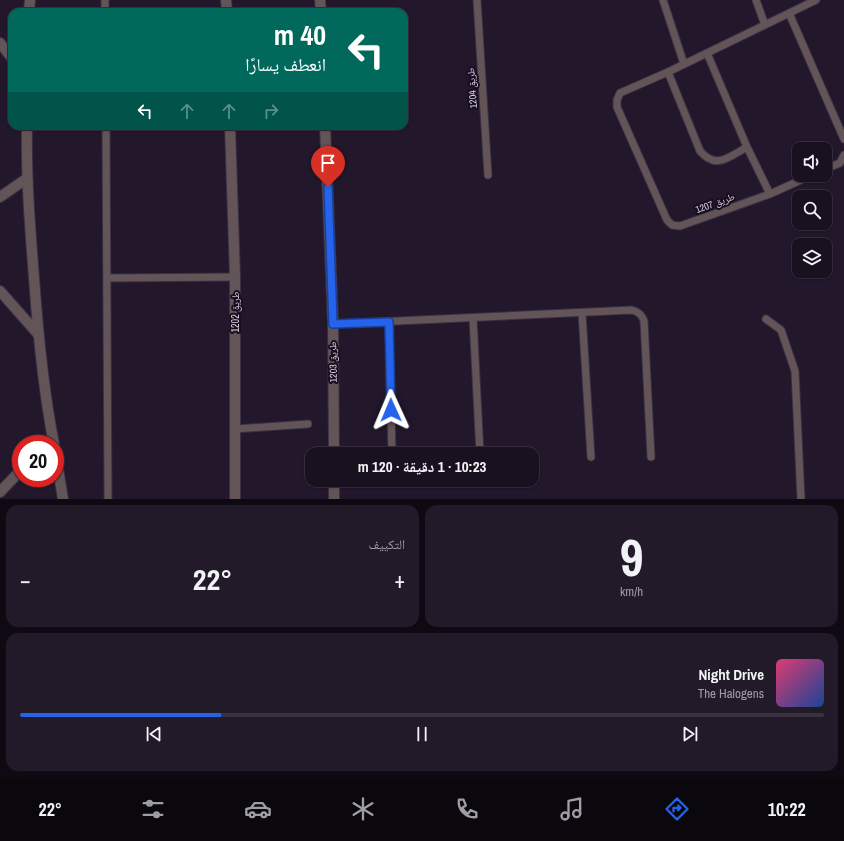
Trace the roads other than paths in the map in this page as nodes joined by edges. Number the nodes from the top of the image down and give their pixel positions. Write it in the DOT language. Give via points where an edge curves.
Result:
graph roads {
  1 [pos="477,0"];
  2 [pos="663,0"];
  3 [pos="756,0"];
  4 [pos="816,0"];
  5 [pos="789,13"];
  6 [pos="765,25"];
  7 [pos="0,43"];
  8 [pos="8,53"];
  9 [pos="707,53"];
  10 [pos="684,64"];
  11 [pos="668,72"];
  12 [pos="27,130"];
  13 [pos="106,130"];
  14 [pos="230,130"];
  15 [pos="325,130"];
  16 [pos="844,139"];
  17 [pos="747,147"];
  18 [pos="844,155"];
  19 [pos="832,166"];
  20 [pos="488,175"];
  21 [pos="26,179"];
  22 [pos="797,182"];
  23 [pos="770,194"];
  24 [pos="0,197"];
  25 [pos="235,277"];
  26 [pos="107,278"];
  27 [pos="0,291"];
  28 [pos="582,313"];
  29 [pos="473,318"];
  30 [pos="766,319"];
  31 [pos="389,322"];
  32 [pos="333,324"];
  33 [pos="38,334"];
  34 [pos="308,424"];
  35 [pos="235,429"];
  36 [pos="50,435"];
  37 [pos="334,447"];
  38 [pos="392,447"];
  39 [pos="480,447"];
  40 [pos="591,457"];
  41 [pos="651,457"];
  42 [pos="12,479"];
  43 [pos="61,487"];
  44 [pos="334,487"];
  45 [pos="0,492"];
  46 [pos="63,499"];
  47 [pos="108,499"];
  48 [pos="235,499"];
  49 [pos="334,499"];
  50 [pos="802,499"];
  1 -- 20 [label="lane, طريق 1204"];
  2 -- 10 [label="lane"];
  3 -- 6 [label="lane"];
  4 -- 5 [label="lane, طريق 1207"];
  5 -- 6 [label="lane, طريق 1207"];
  5 -- 16 [label="lane"];
  6 -- 9 [label="lane, طريق 1207"];
  7 -- 8 [label="street"];
  9 -- 10 [label="lane, طريق 1207"];
  9 -- 17 [label="lane"];
  10 -- 11 [label="lane, طريق 1207"];
  11 -- 17 [label="lane" via="704,156 709,160 722,160"];
  11 -- 23 [label="lane, طريق 1207" via="620,93 617,107 667,220 672,226 680,226"];
  12 -- 21 [label="street"];
  13 -- 26 [label="lane"];
  14 -- 25 [label="street, طريق 1202"];
  15 -- 32 [label="street, طريق 1203"];
  17 -- 23 [label="lane"];
  18 -- 19 [label="lane" via="840,163"];
  21 -- 24 [label="street"];
  21 -- 33 [label="street"];
  22 -- 23 [label="lane"];
  25 -- 26 [label="lane"];
  25 -- 35 [label="street, طريق 1202"];
  26 -- 47 [label="lane"];
  27 -- 33 [label="street"];
  28 -- 29 [label="lane"];
  28 -- 40 [label="lane"];
  28 -- 41 [label="lane" via="632,310 642,316"];
  29 -- 31 [label="lane"];
  29 -- 39 [label="lane"];
  30 -- 50 [label="lane" via="781,330 795,371"];
  31 -- 32 [label="lane"];
  31 -- 38 [label="lane"];
  32 -- 37 [label="street, طريق 1203"];
  33 -- 36 [label="street"];
  34 -- 35 [label="lane"];
  35 -- 48 [label="street, طريق 1202"];
  42 -- 45 [label="street"];
  43 -- 46 [label="street"];
  44 -- 49 [label="street"];
}
